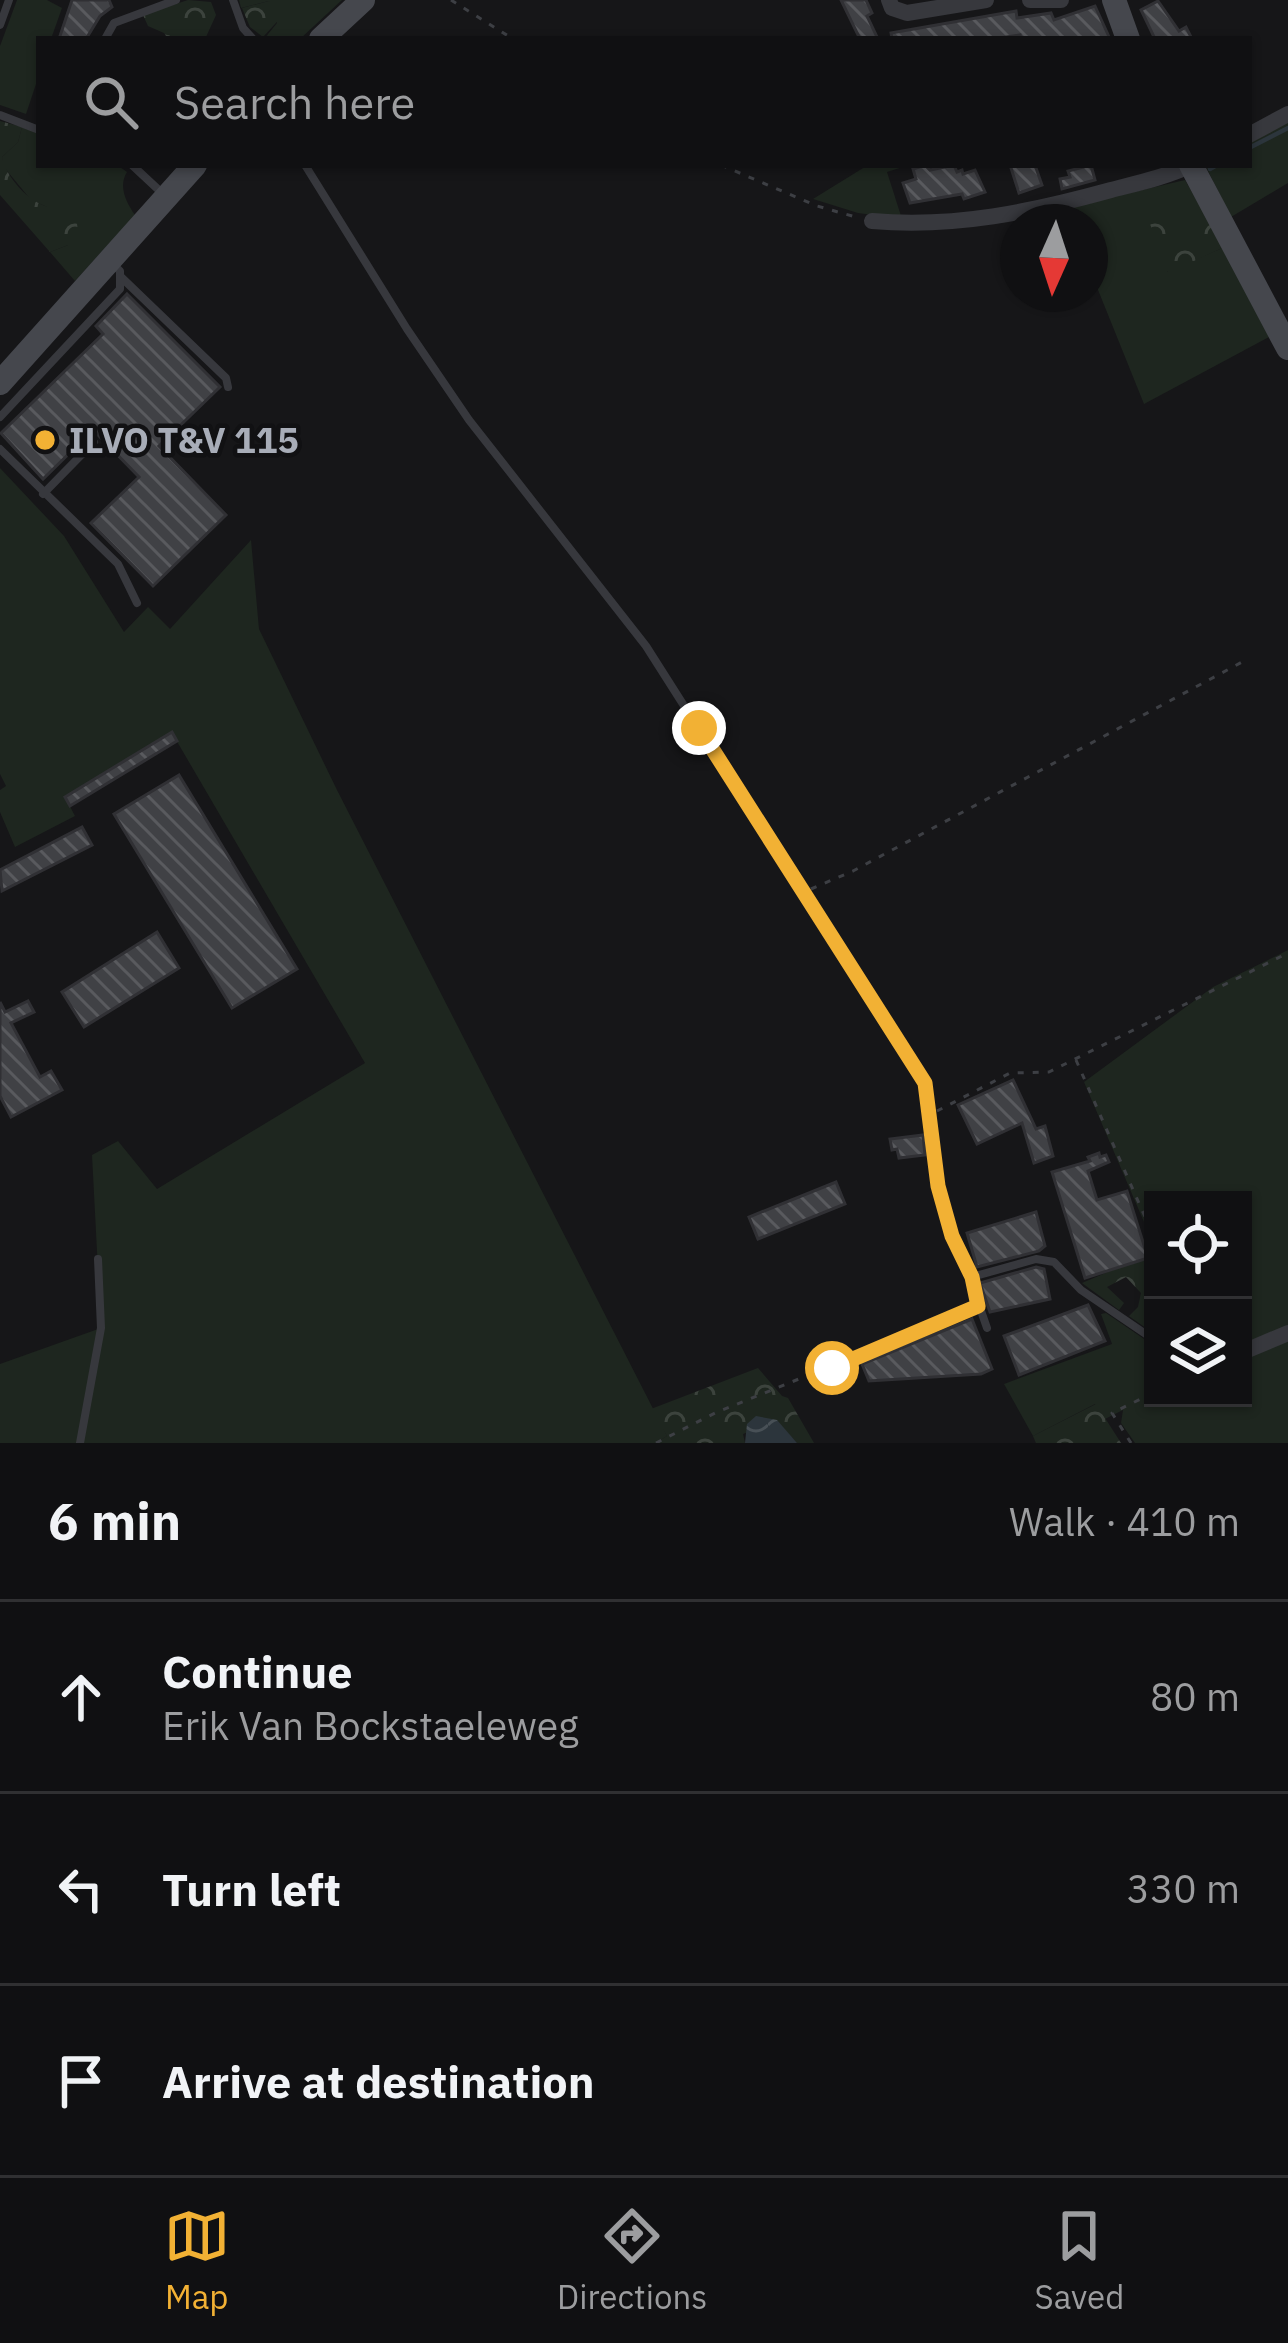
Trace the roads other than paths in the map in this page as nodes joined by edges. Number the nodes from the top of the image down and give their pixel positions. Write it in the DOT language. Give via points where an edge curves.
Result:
graph roads {
  1 [pos="9,0"];
  2 [pos="176,0"];
  3 [pos="233,0"];
  4 [pos="363,0"];
  5 [pos="889,0"];
  6 [pos="986,0"];
  7 [pos="1030,0"];
  8 [pos="1061,0"];
  9 [pos="1114,0"];
  10 [pos="0,25"];
  11 [pos="107,36"];
  12 [pos="250,36"];
  13 [pos="324,36"];
  14 [pos="1127,36"];
  15 [pos="1288,114"];
  16 [pos="0,115"];
  17 [pos="36,129"];
  18 [pos="1252,133"];
  19 [pos="135,168"];
  20 [pos="192,168"];
  21 [pos="307,168"];
  22 [pos="1181,168"];
  23 [pos="1193,168"];
  24 [pos="166,197"];
  25 [pos="872,221"];
  26 [pos="114,268"];
  27 [pos="1288,348"];
  28 [pos="0,383"];
  29 [pos="228,387"];
  30 [pos="0,417"];
  31 [pos="94,442"];
  32 [pos="0,449"];
  33 [pos="44,494"];
  34 [pos="137,603"];
  35 [pos="98,1259"];
  36 [pos="972,1277"];
  37 [pos="987,1328"];
  38 [pos="1144,1333"];
  39 [pos="1288,1333"];
  40 [pos="1252,1348"];
  41 [pos="80,1443"];
  1 -- 10 [label="lane"];
  2 -- 11 [label="lane" via="114,23"];
  3 -- 12 [label="lane"];
  4 -- 13 [label="street"];
  5 -- 6 [label="street" via="907,13"];
  7 -- 8 [label="street"];
  9 -- 14 [label="street"];
  15 -- 18 [label="street"];
  16 -- 17 [label="lane"];
  19 -- 24 [label="lane"];
  20 -- 24 [label="street"];
  21 -- 36 [label="lane" via="469,420 646,646 925,1083 938,1186"];
  22 -- 25 [label="street" via="986,220"];
  23 -- 27 [label="street"];
  24 -- 26 [label="street"];
  26 -- 28 [label="street"];
  26 -- 29 [label="lane"];
  26 -- 30 [label="lane" via="120,289"];
  31 -- 33 [label="lane"];
  32 -- 33 [label="lane"];
  33 -- 34 [label="lane" via="118,564"];
  35 -- 41 [label="lane" via="101,1328"];
  36 -- 37 [label="lane"];
  36 -- 38 [label="lane" via="1036,1258 1054,1262"];
  39 -- 40 [label="street"];
}
